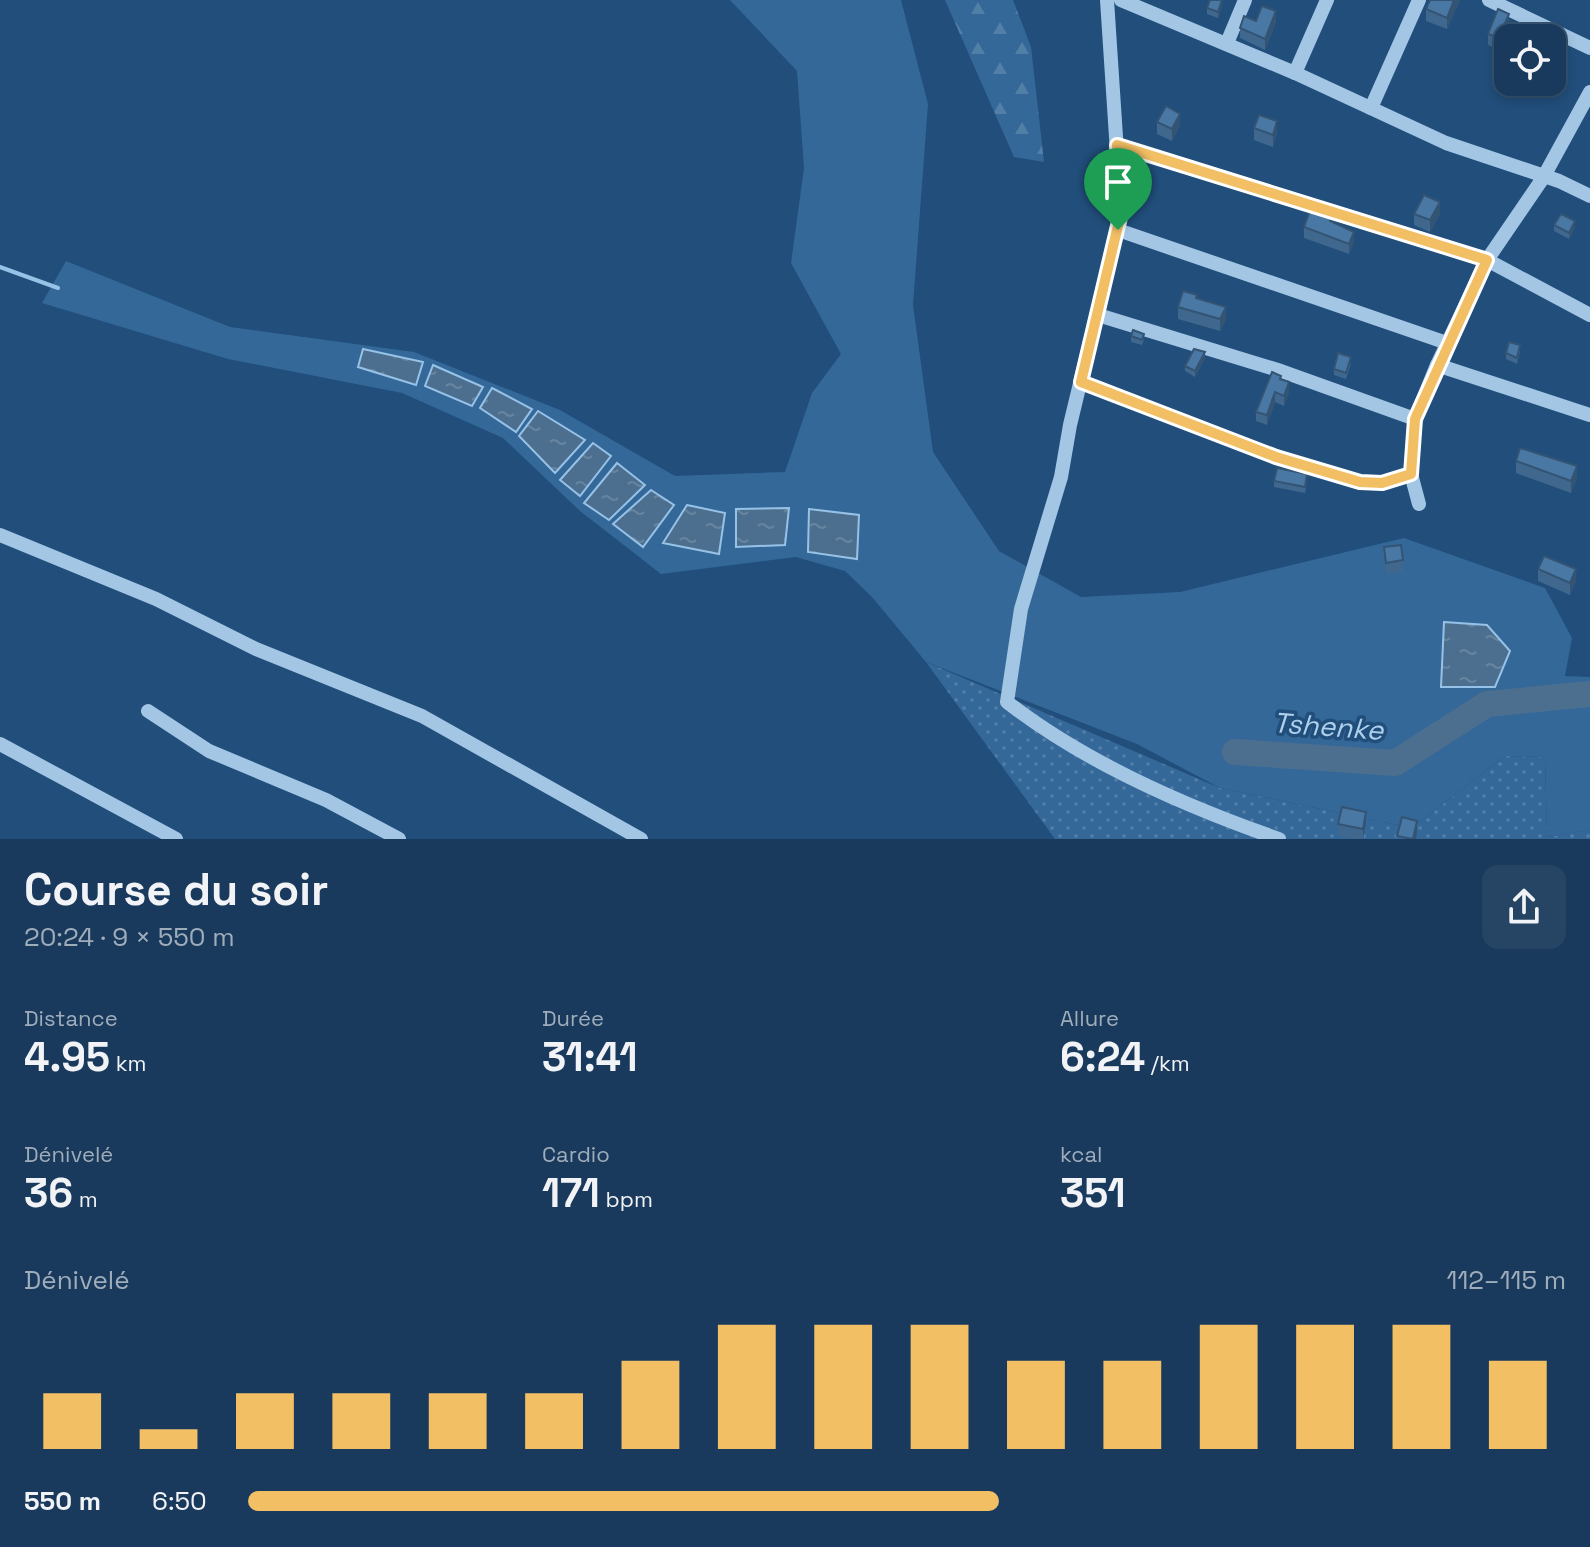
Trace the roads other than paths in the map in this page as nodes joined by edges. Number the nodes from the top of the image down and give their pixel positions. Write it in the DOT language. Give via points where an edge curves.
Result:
graph roads {
  1 [pos="1107,0"];
  2 [pos="1121,0"];
  3 [pos="1245,0"];
  4 [pos="1327,0"];
  5 [pos="1419,0"];
  6 [pos="1489,0"];
  7 [pos="1227,43"];
  8 [pos="1590,48"];
  9 [pos="1295,73"];
  10 [pos="1590,92"];
  11 [pos="1371,108"];
  12 [pos="1117,145"];
  13 [pos="1543,178"];
  14 [pos="1590,196"];
  15 [pos="1118,230"];
  16 [pos="1487,260"];
  17 [pos="1098,315"];
  18 [pos="1590,315"];
  19 [pos="1447,343"];
  20 [pos="1437,365"];
  21 [pos="1081,382"];
  22 [pos="1590,415"];
  23 [pos="1415,419"];
  24 [pos="1411,474"];
  25 [pos="1419,504"];
  26 [pos="0,535"];
  27 [pos="148,711"];
  28 [pos="0,744"];
  29 [pos="176,839"];
  30 [pos="399,839"];
  31 [pos="641,839"];
  32 [pos="1279,839"];
  1 -- 12 [label="street"];
  2 -- 7 [label="street"];
  3 -- 7 [label="street"];
  4 -- 9 [label="street"];
  5 -- 11 [label="street"];
  6 -- 8 [label="street"];
  7 -- 9 [label="street"];
  9 -- 11 [label="street"];
  10 -- 13 [label="street"];
  11 -- 13 [label="street" via="1446,143"];
  12 -- 15 [label="street" via="1122,192"];
  12 -- 16 [label="street"];
  13 -- 14 [label="street"];
  13 -- 16 [label="street"];
  15 -- 17 [label="street"];
  15 -- 19 [label="street"];
  16 -- 18 [label="street"];
  16 -- 19 [label="street"];
  17 -- 21 [label="street"];
  17 -- 23 [label="street"];
  19 -- 20 [label="street"];
  20 -- 22 [label="street"];
  20 -- 23 [label="street"];
  21 -- 24 [label="street" via="1276,457 1360,482 1382,483"];
  21 -- 32 [label="street" via="1061,477 1021,609 1007,702 1048,735 1218,818"];
  23 -- 24 [label="street"];
  24 -- 25 [label="street"];
  26 -- 31 [label="street" via="422,716"];
  27 -- 30 [label="street" via="209,751 326,800"];
  28 -- 29 [label="street"];
}
